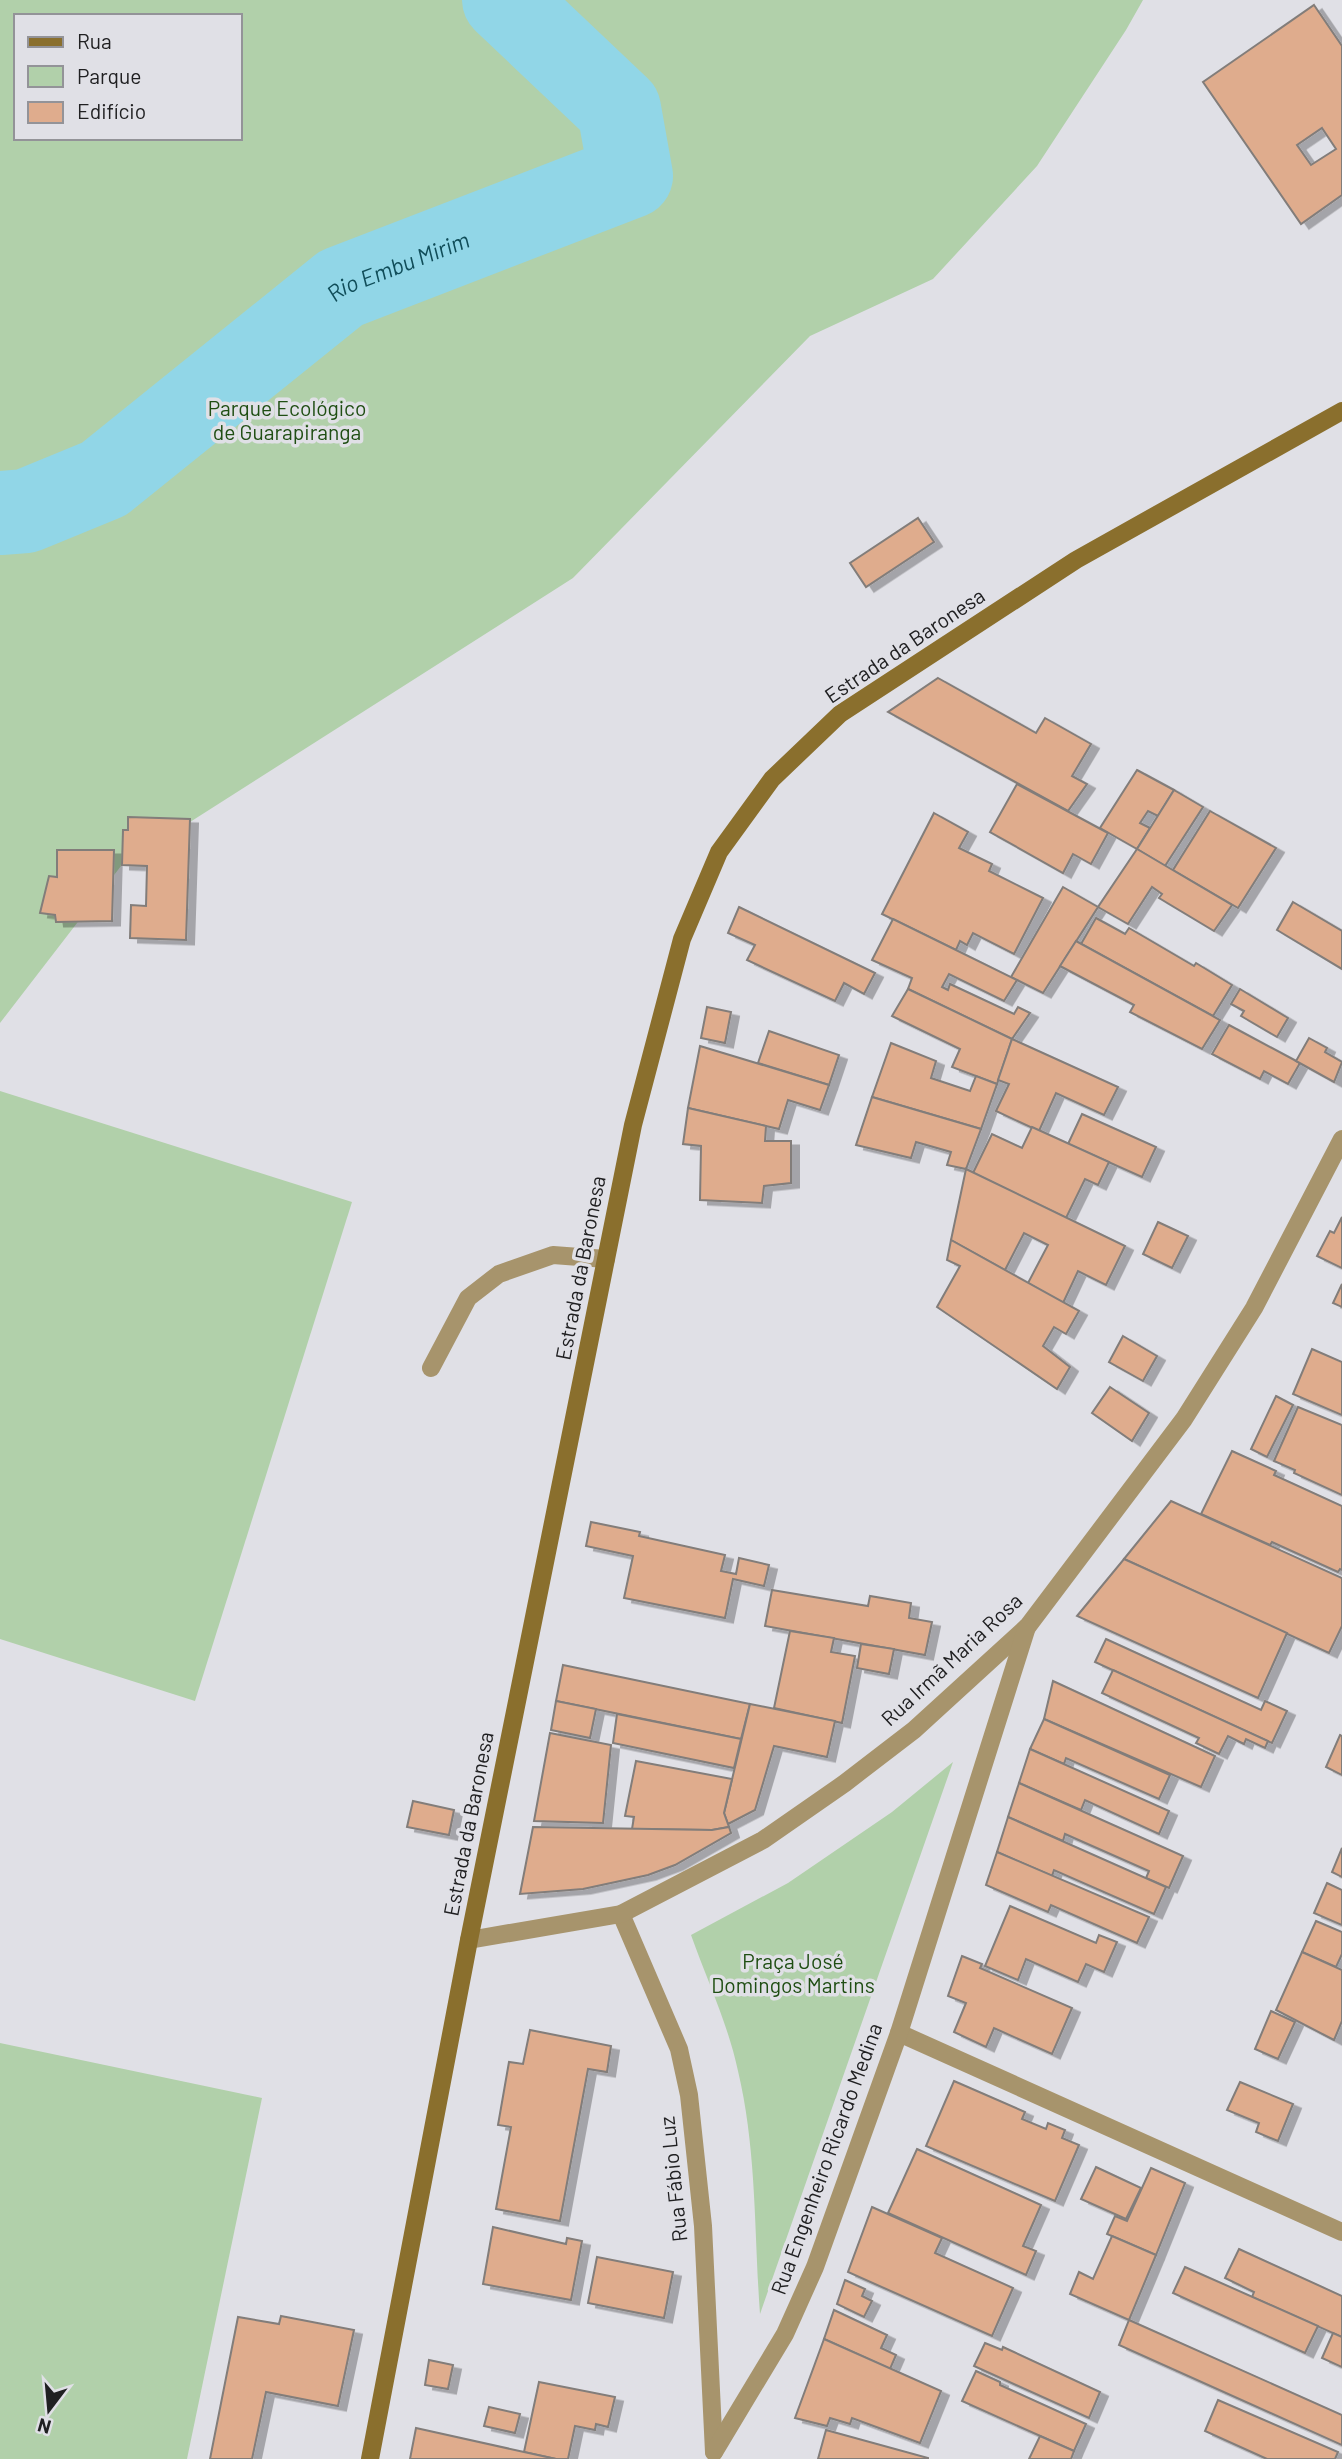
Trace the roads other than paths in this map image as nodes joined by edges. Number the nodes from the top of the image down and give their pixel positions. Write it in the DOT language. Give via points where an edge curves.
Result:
graph roads {
  1 [pos="1342,411"];
  2 [pos="1342,1139"];
  3 [pos="606,1259"];
  4 [pos="431,1368"];
  5 [pos="1028,1626"];
  6 [pos="621,1914"];
  7 [pos="469,1940"];
  8 [pos="899,2033"];
  9 [pos="1342,2232"];
  10 [pos="714,2456"];
  11 [pos="370,2459"];
  1 -- 3 [label="main road, Estrada da Baronesa" via="1076,560 840,714 772,779 719,852 682,939 633,1125"];
  2 -- 5 [label="street, Rua Irmã Maria Rosa" via="1254,1308 1184,1419"];
  3 -- 4 [label="street" via="553,1255 499,1274 468,1298"];
  3 -- 7 [label="main road, Estrada da Baronesa"];
  5 -- 6 [label="street, Rua Irmã Maria Rosa" via="914,1730 845,1783 763,1840"];
  5 -- 8 [label="street, Rua Engenheiro Ricardo Medina"];
  6 -- 7 [label="street, Rua Irmã Maria Rosa"];
  6 -- 10 [label="street, Rua Fábio Luz" via="679,2049 689,2095 703,2226"];
  7 -- 11 [label="main road, Estrada da Baronesa"];
  8 -- 9 [label="street"];
  8 -- 10 [label="street, Rua Engenheiro Ricardo Medina" via="815,2267 785,2334"];
}
